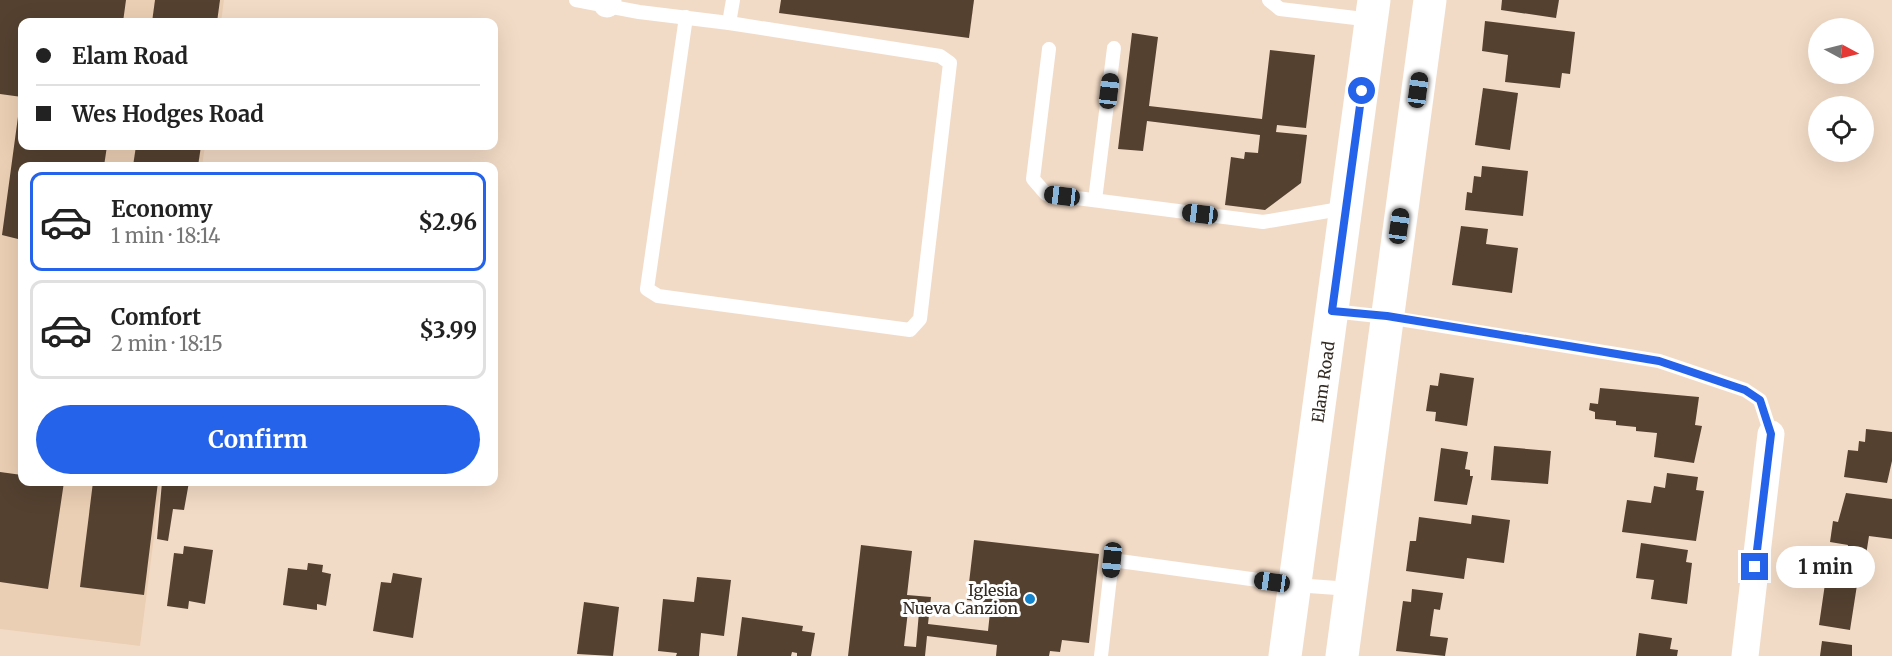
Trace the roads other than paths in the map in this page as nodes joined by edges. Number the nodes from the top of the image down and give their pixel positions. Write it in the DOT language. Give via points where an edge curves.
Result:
graph roads {
  1 [pos="576,0"];
  2 [pos="733,0"];
  3 [pos="1269,0"];
  4 [pos="1430,0"];
  5 [pos="608,2"];
  6 [pos="666,7"];
  7 [pos="1373,10"];
  8 [pos="686,17"];
  9 [pos="729,23"];
  10 [pos="1114,48"];
  11 [pos="1049,49"];
  12 [pos="1095,200"];
  13 [pos="1346,208"];
  14 [pos="1332,311"];
  15 [pos="1387,316"];
  16 [pos="1771,434"];
  17 [pos="1295,585"];
  18 [pos="1351,589"];
  19 [pos="1101,656"];
  20 [pos="1285,656"];
  21 [pos="1342,656"];
  22 [pos="1745,656"];
  1 -- 5 [label="lane"];
  2 -- 9 [label="lane"];
  3 -- 7 [label="lane" via="1280,9"];
  4 -- 15 [label="main road"];
  5 -- 6 [label="lane" via="639,12"];
  6 -- 8 [label="lane"];
  7 -- 13 [label="main road, Elam Road"];
  8 -- 9 [label="lane"];
  8 -- 9 [label="lane" via="647,289 658,296 910,330 920,320 950,63 940,56"];
  10 -- 12 [label="lane"];
  11 -- 12 [label="lane" via="1033,179 1046,194"];
  12 -- 13 [label="lane" via="1263,222"];
  13 -- 14 [label="main road, Elam Road"];
  14 -- 15 [label="lane"];
  14 -- 17 [label="main road, Elam Road"];
  15 -- 16 [label="lane" via="1659,361 1745,390 1760,400"];
  15 -- 18 [label="main road"];
  16 -- 22 [label="street"];
  17 -- 18 [label="lane"];
  17 -- 19 [label="lane" via="1112,560"];
  17 -- 20 [label="main road, Elam Road"];
  18 -- 21 [label="main road"];
}
